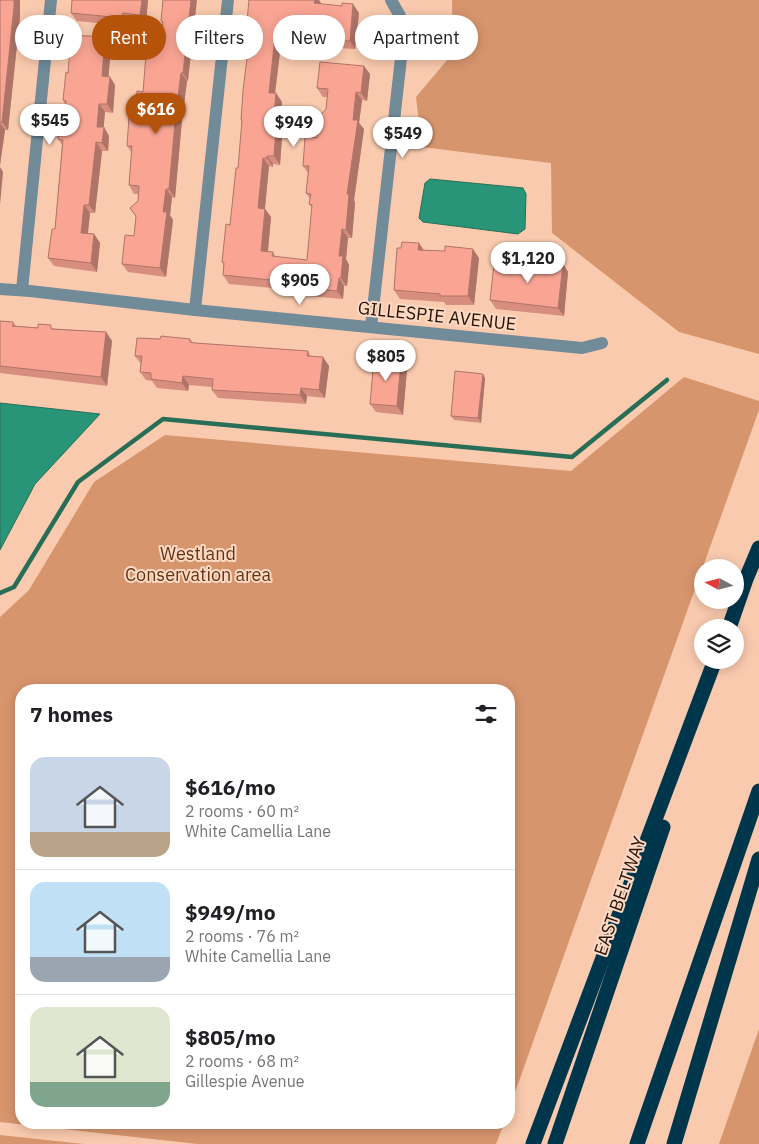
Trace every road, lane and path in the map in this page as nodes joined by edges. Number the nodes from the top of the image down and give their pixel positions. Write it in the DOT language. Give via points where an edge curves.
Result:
graph roads {
  1 [pos="51,0"];
  2 [pos="228,0"];
  3 [pos="391,0"];
  4 [pos="0,290"];
  5 [pos="22,290"];
  6 [pos="195,310"];
  7 [pos="371,327"];
  8 [pos="602,344"];
  9 [pos="759,548"];
  10 [pos="731,619"];
  11 [pos="714,669"];
  12 [pos="714,669"];
  13 [pos="759,791"];
  14 [pos="759,859"];
  15 [pos="533,1144"];
  16 [pos="555,1144"];
  17 [pos="637,1144"];
  18 [pos="674,1144"];
  1 -- 5 [label="street"];
  2 -- 6 [label="street"];
  3 -- 7 [label="street" via="400,16 401,58"];
  4 -- 5 [label="street, GILLESPIE AVENUE"];
  5 -- 6 [label="street, GILLESPIE AVENUE"];
  6 -- 7 [label="street, GILLESPIE AVENUE"];
  7 -- 8 [label="street, GILLESPIE AVENUE" via="582,348"];
  9 -- 10 [label="highway"];
  11 -- 15 [label="highway"];
  12 -- 16 [label="highway, EAST BELTWAY"];
  13 -- 17 [label="highway"];
  14 -- 18 [label="highway"];
}
